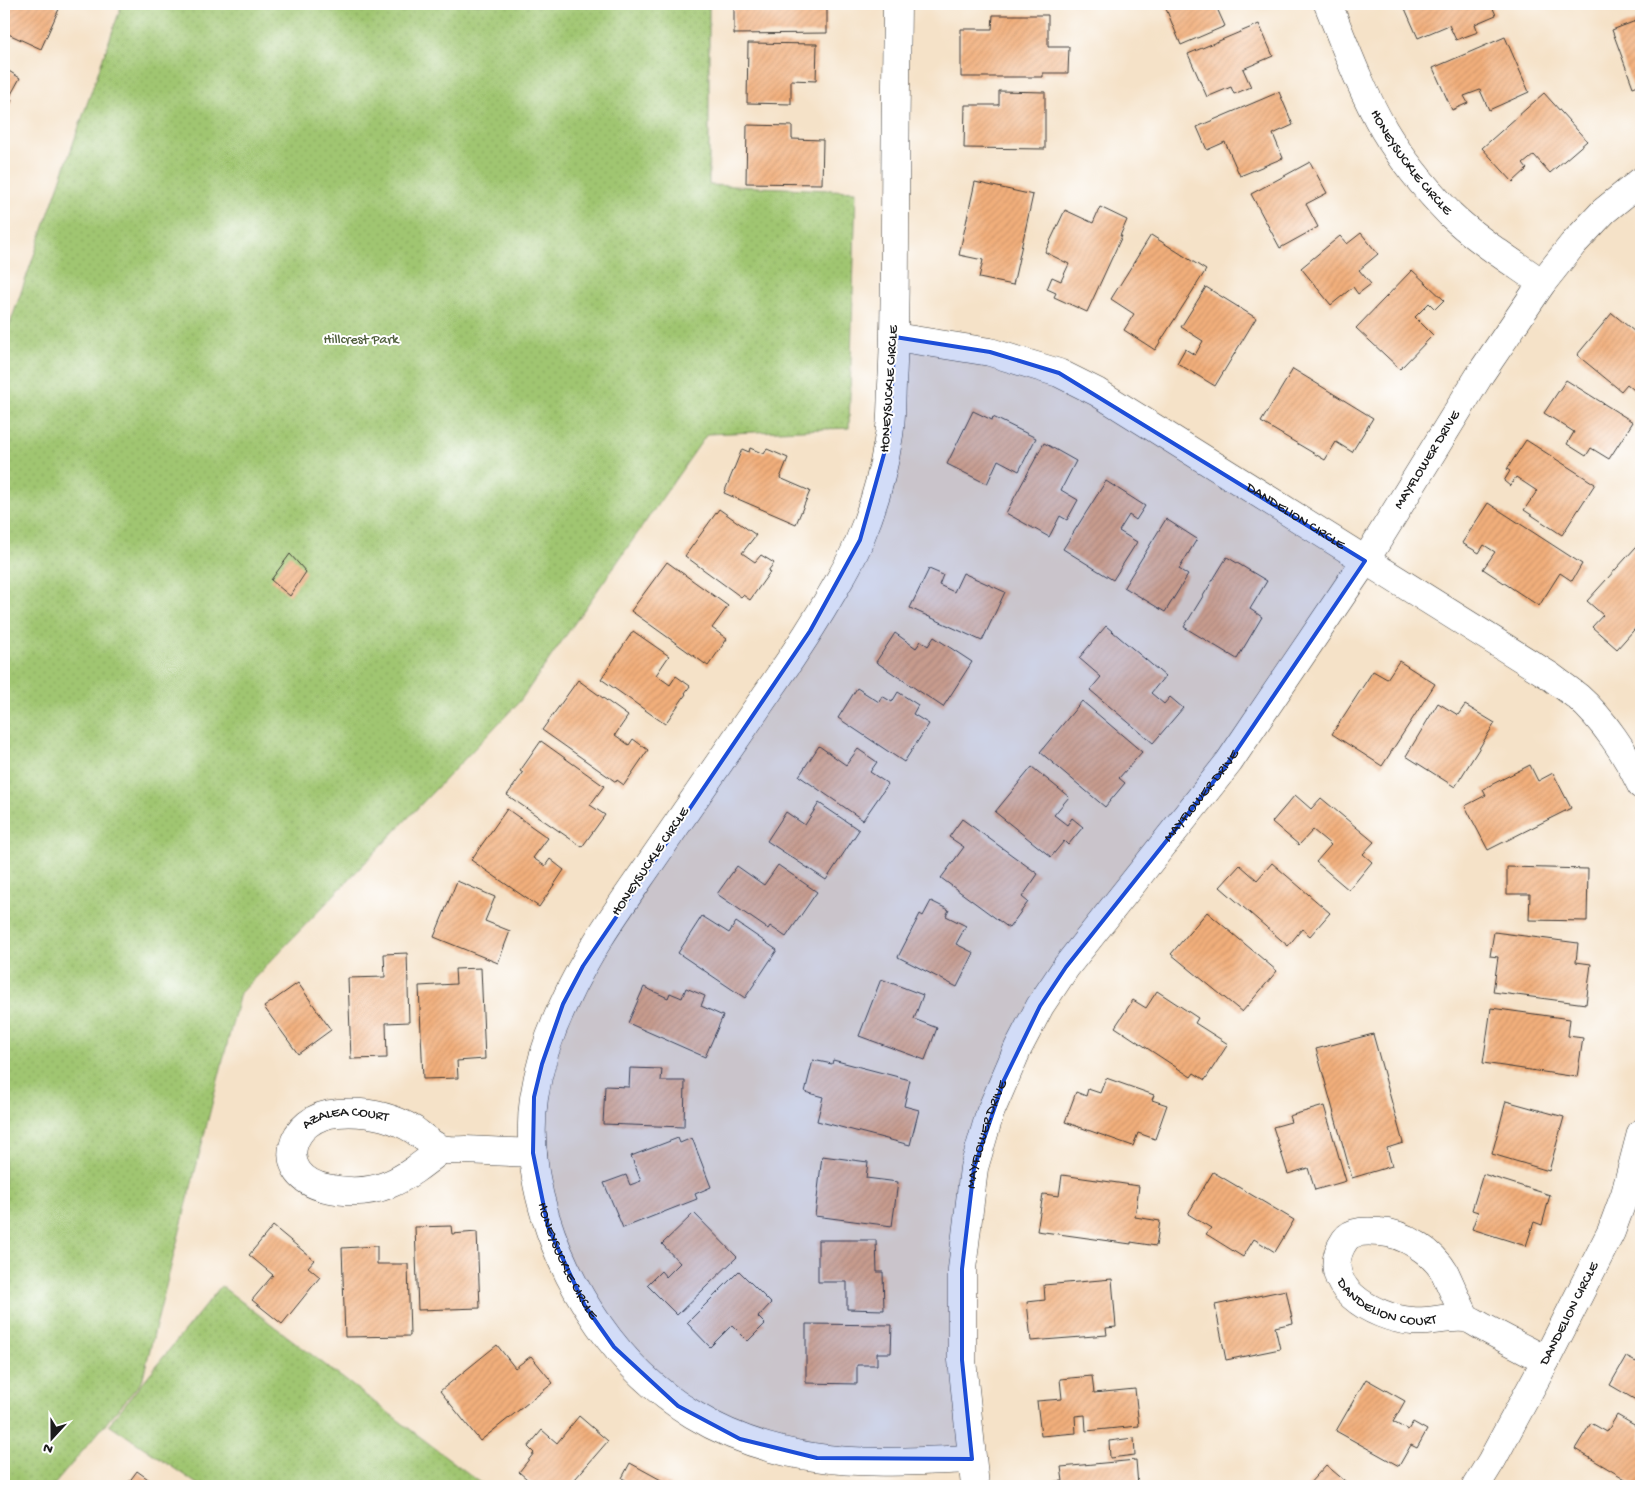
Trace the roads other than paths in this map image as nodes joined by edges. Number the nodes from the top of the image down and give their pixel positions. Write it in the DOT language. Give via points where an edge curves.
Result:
graph roads {
  1 [pos="897,4"];
  2 [pos="1328,4"];
  3 [pos="1641,180"];
  4 [pos="1542,283"];
  5 [pos="895,337"];
  6 [pos="1365,561"];
  7 [pos="1641,785"];
  8 [pos="1641,1133"];
  9 [pos="442,1149"];
  10 [pos="533,1153"];
  11 [pos="1466,1318"];
  12 [pos="1546,1360"];
  13 [pos="972,1458"];
  14 [pos="975,1486"];
  15 [pos="1476,1486"];
  1 -- 5 [label="street, HONEYSUCKLE CIRCLE"];
  2 -- 4 [label="street, HONEYSUCKLE CIRCLE" via="1383,128 1421,182 1470,230"];
  3 -- 4 [label="street, MAYFLOWER DRIVE" via="1604,211"];
  4 -- 6 [label="street, MAYFLOWER DRIVE" via="1481,373"];
  5 -- 6 [label="street, DANDELION CIRCLE" via="990,352 1059,373 1097,392"];
  5 -- 10 [label="street, HONEYSUCKLE CIRCLE" via="889,436 882,471 860,540 810,631 612,918 583,966 564,1004 542,1064 534,1096"];
  6 -- 7 [label="street, DANDELION CIRCLE" via="1535,666 1579,698 1625,754"];
  6 -- 13 [label="street, MAYFLOWER DRIVE" via="1226,766 1062,973 1018,1048 990,1113 974,1168 962,1269 962,1360"];
  8 -- 12 [label="street, DANDELION CIRCLE" via="1611,1232"];
  9 -- 9 [label="street, AZALEA COURT" via="410,1128 383,1116 338,1113 315,1118 303,1127 294,1143 293,1164 304,1180 315,1185 342,1191 363,1191 391,1185"];
  9 -- 10 [label="street"];
  10 -- 13 [label="street, HONEYSUCKLE CIRCLE" via="538,1191 548,1227 585,1306 614,1348 678,1406 740,1439 817,1458 907,1461"];
  11 -- 11 [label="street, DANDELION COURT" via="1445,1273 1422,1249 1406,1239 1382,1232 1356,1232 1346,1238 1336,1263 1339,1281 1346,1292 1383,1315 1399,1320"];
  11 -- 12 [label="street"];
  12 -- 15 [label="street, DANDELION CIRCLE"];
  13 -- 14 [label="street, MAYFLOWER DRIVE"];
}
